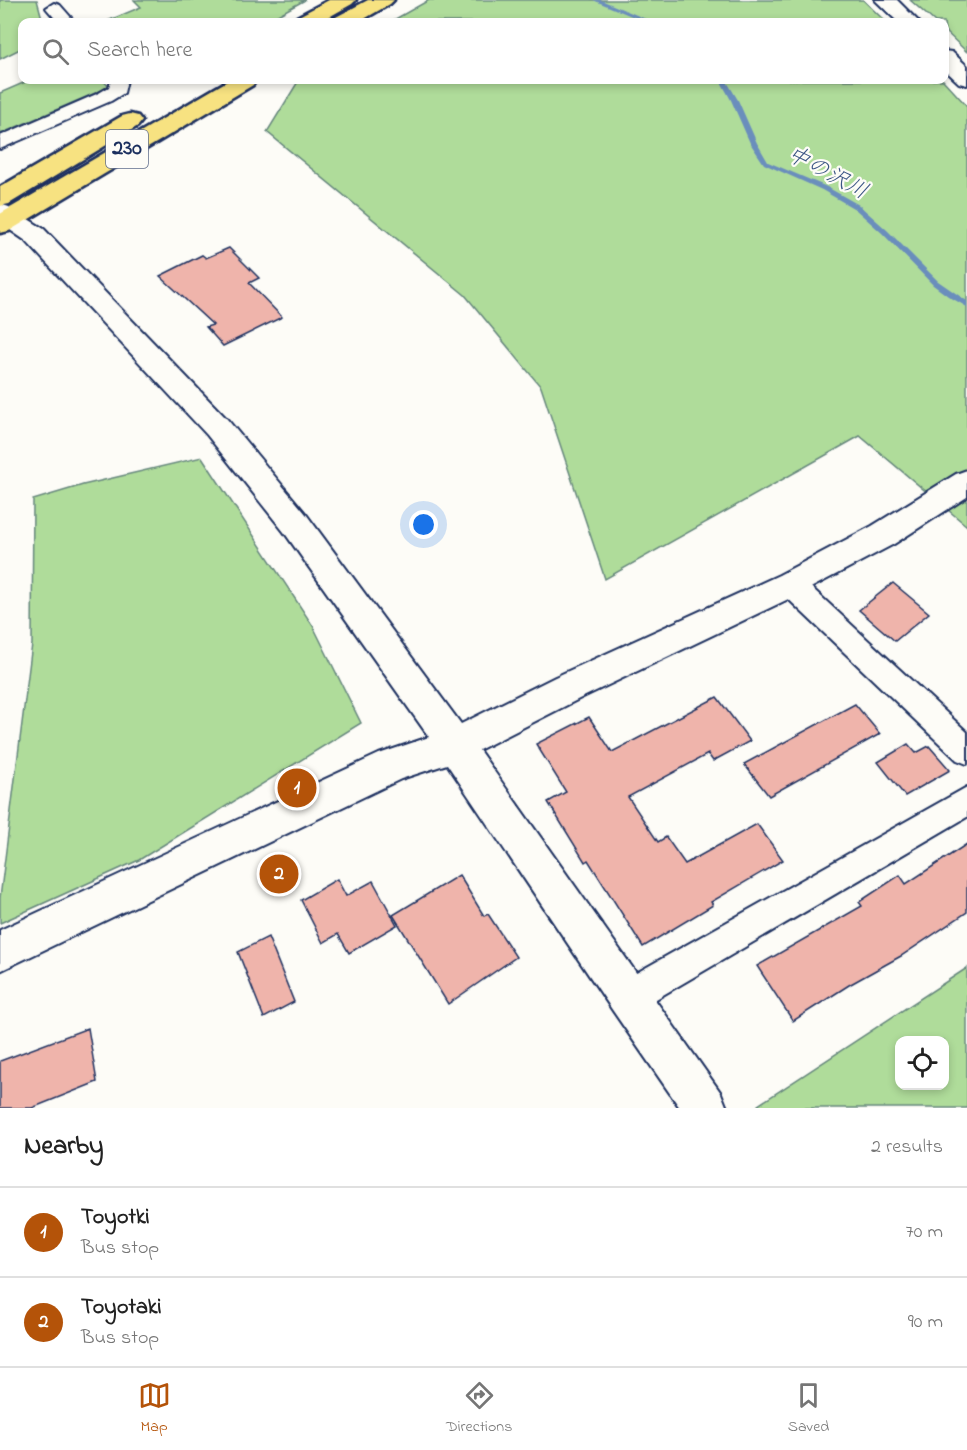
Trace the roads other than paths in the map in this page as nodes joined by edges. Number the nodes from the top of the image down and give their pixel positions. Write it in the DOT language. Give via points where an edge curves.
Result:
graph roads {
  1 [pos="345,0"];
  2 [pos="383,0"];
  3 [pos="885,0"];
  4 [pos="54,8"];
  5 [pos="63,18"];
  6 [pos="312,18"];
  7 [pos="351,18"];
  8 [pos="905,18"];
  9 [pos="949,61"];
  10 [pos="967,78"];
  11 [pos="119,84"];
  12 [pos="197,84"];
  13 [pos="238,84"];
  14 [pos="0,143"];
  15 [pos="3,213"];
  16 [pos="967,482"];
  17 [pos="790,584"];
  18 [pos="455,745"];
  19 [pos="967,751"];
  20 [pos="967,801"];
  21 [pos="0,951"];
  22 [pos="627,998"];
  23 [pos="706,1108"];
  1 -- 6 [label="highway"];
  2 -- 7 [label="highway"];
  3 -- 8 [label="street"];
  4 -- 5 [label="street"];
  9 -- 10 [label="street"];
  11 -- 14 [label="street" via="118,89 105,97"];
  12 -- 15 [label="highway, 230" via="154,108"];
  13 -- 15 [label="highway, 230"];
  15 -- 18 [label="street" via="35,235 216,427 295,523"];
  16 -- 17 [label="street" via="883,535"];
  17 -- 18 [label="street"];
  17 -- 19 [label="street"];
  18 -- 21 [label="street" via="392,766"];
  18 -- 22 [label="street"];
  20 -- 22 [label="street"];
  22 -- 23 [label="street"];
}
